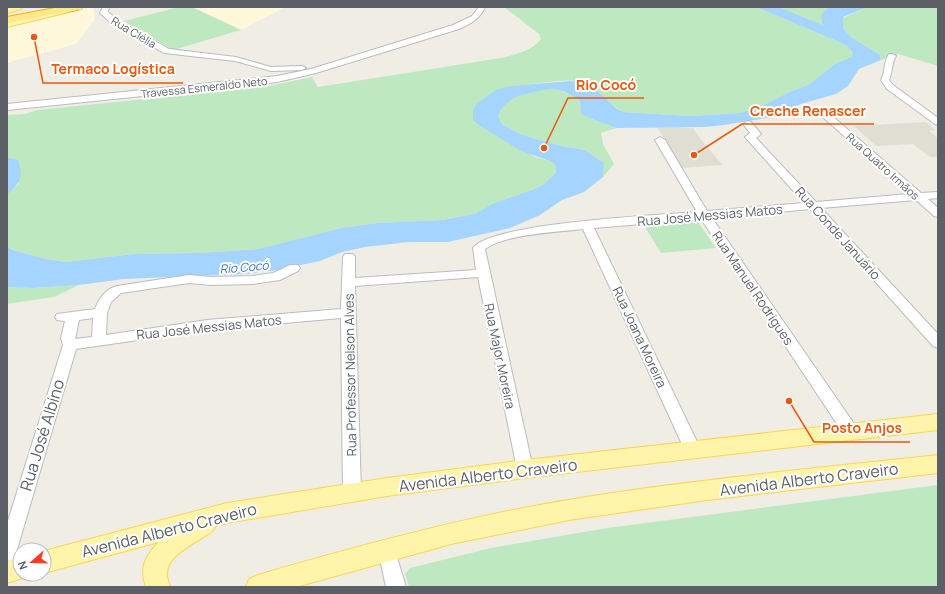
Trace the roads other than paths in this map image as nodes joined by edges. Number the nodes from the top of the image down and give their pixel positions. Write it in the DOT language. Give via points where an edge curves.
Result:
graph roads {
  1 [pos="18,7"];
  2 [pos="30,7"];
  3 [pos="64,7"];
  4 [pos="78,7"];
  5 [pos="106,7"];
  6 [pos="482,7"];
  7 [pos="7,17"];
  8 [pos="892,56"];
  9 [pos="314,70"];
  10 [pos="7,107"];
  11 [pos="828,117"];
  12 [pos="938,122"];
  13 [pos="748,124"];
  14 [pos="660,140"];
  15 [pos="938,195"];
  16 [pos="918,197"];
  17 [pos="813,206"];
  18 [pos="938,214"];
  19 [pos="704,215"];
  20 [pos="587,225"];
  21 [pos="483,244"];
  22 [pos="349,256"];
  23 [pos="294,268"];
  24 [pos="483,273"];
  25 [pos="350,282"];
  26 [pos="100,313"];
  27 [pos="348,313"];
  28 [pos="99,340"];
  29 [pos="938,343"];
  30 [pos="70,345"];
  31 [pos="938,422"];
  32 [pos="851,432"];
  33 [pos="693,450"];
  34 [pos="938,464"];
  35 [pos="524,469"];
  36 [pos="352,494"];
  37 [pos="227,513"];
  38 [pos="387,550"];
  39 [pos="7,553"];
  40 [pos="52,560"];
  41 [pos="158,587"];
  42 [pos="258,587"];
  43 [pos="396,587"];
  1 -- 7 [label="main road"];
  2 -- 7 [label="highway"];
  3 -- 7 [label="highway"];
  4 -- 7 [label="highway"];
  5 -- 9 [label="street, Rua Clélia" via="104,13 115,22 167,51 236,59 271,69"];
  6 -- 9 [label="street, Travessa Esmeraldo Neto" via="474,18 456,27"];
  8 -- 12 [label="street" via="888,62 886,83"];
  9 -- 10 [label="street, Travessa Esmeraldo Neto" via="264,82"];
  11 -- 16 [label="street, Rua Quatro Irmãos"];
  13 -- 17 [label="street, Rua Conde Januário" via="756,134 750,137"];
  14 -- 19 [label="street, Rua Manuel Rodrigues"];
  15 -- 16 [label="street, Rua José Messias Matos"];
  16 -- 17 [label="street, Rua José Messias Matos"];
  16 -- 18 [label="street, Rua Quatro Irmãos"];
  17 -- 19 [label="street, Rua José Messias Matos"];
  17 -- 29 [label="street, Rua Conde Januário"];
  19 -- 20 [label="street, Rua José Messias Matos"];
  19 -- 32 [label="street, Rua Manuel Rodrigues"];
  20 -- 21 [label="street, Rua José Messias Matos" via="492,240"];
  20 -- 33 [label="street, Rua Joana Moreira"];
  21 -- 24 [label="street, Rua Major Moreira" via="479,248"];
  22 -- 25 [label="street, Rua Professor Nelson Alves"];
  23 -- 26 [label="street" via="276,277 253,280 189,279 117,290 105,300"];
  24 -- 25 [label="street"];
  24 -- 35 [label="street, Rua Major Moreira"];
  25 -- 27 [label="street, Rua Professor Nelson Alves"];
  26 -- 28 [label="street"];
  26 -- 30 [label="street, Rua José Albino" via="68,317"];
  27 -- 28 [label="street, Rua José Messias Matos" via="207,325"];
  27 -- 36 [label="street, Rua Professor Nelson Alves"];
  28 -- 30 [label="street, Rua José Messias Matos"];
  30 -- 39 [label="street, Rua José Albino"];
  31 -- 32 [label="main road, Avenida Alberto Craveiro"];
  32 -- 33 [label="main road, Avenida Alberto Craveiro"];
  33 -- 35 [label="main road, Avenida Alberto Craveiro"];
  34 -- 38 [label="main road, Avenida Alberto Craveiro" via="568,511 478,528"];
  35 -- 36 [label="main road, Avenida Alberto Craveiro"];
  36 -- 37 [label="main road, Avenida Alberto Craveiro"];
  37 -- 40 [label="main road, Avenida Alberto Craveiro"];
  37 -- 41 [label="main road" via="184,536 160,556 154,575"];
  38 -- 42 [label="main road, Avenida Alberto Craveiro"];
  38 -- 43 [label="street"];
}
